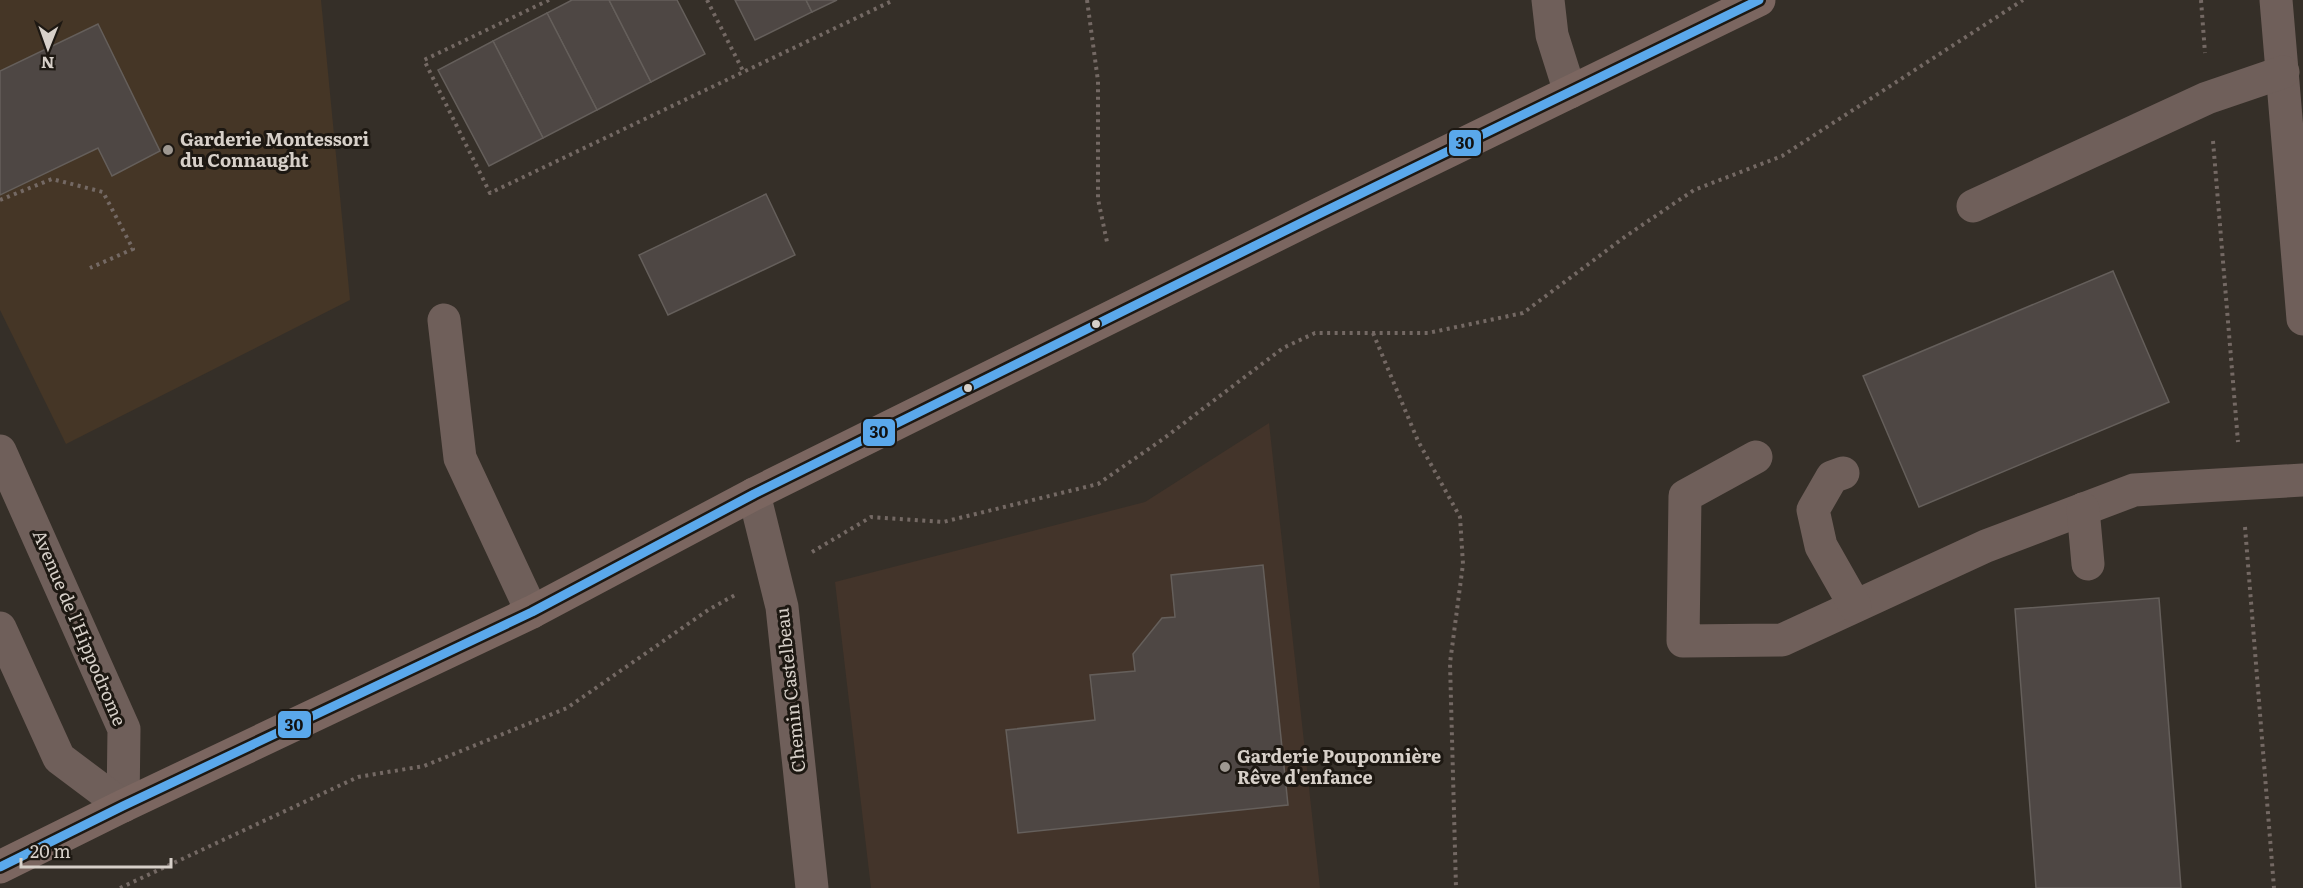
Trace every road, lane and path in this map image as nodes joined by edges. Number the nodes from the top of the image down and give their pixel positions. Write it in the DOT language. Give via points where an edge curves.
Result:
graph roads {
  1 [pos="549,0"];
  2 [pos="707,0"];
  3 [pos="894,0"];
  4 [pos="1087,0"];
  5 [pos="1548,0"];
  6 [pos="1760,0"];
  7 [pos="2023,0"];
  8 [pos="2276,0"];
  9 [pos="2283,72"];
  10 [pos="744,73"];
  11 [pos="1570,92"];
  12 [pos="0,200"];
  13 [pos="1973,206"];
  14 [pos="1107,242"];
  15 [pos="90,268"];
  16 [pos="2303,319"];
  17 [pos="444,320"];
  18 [pos="1373,333"];
  19 [pos="0,451"];
  20 [pos="1756,457"];
  21 [pos="1842,473"];
  22 [pos="2303,480"];
  23 [pos="754,494"];
  24 [pos="2083,509"];
  25 [pos="2088,564"];
  26 [pos="775,573"];
  27 [pos="1856,606"];
  28 [pos="532,612"];
  29 [pos="0,628"];
  30 [pos="123,806"];
  31 [pos="0,867"];
  32 [pos="120,888"];
  33 [pos="812,888"];
  34 [pos="1455,888"];
  1 -- 10 [label="path" via="424,60 490,193"];
  2 -- 10 [label="path"];
  3 -- 10 [label="path"];
  4 -- 14 [label="path" via="1098,81 1098,200"];
  5 -- 11 [label="street" via="1552,35"];
  6 -- 11 [label="main road"];
  7 -- 18 [label="path" via="1782,156 1694,190 1523,313 1428,333"];
  8 -- 9 [label="street"];
  9 -- 13 [label="street" via="2207,98"];
  9 -- 16 [label="street"];
  11 -- 23 [label="main road"];
  12 -- 15 [label="path" via="52,179 103,192 133,249"];
  17 -- 28 [label="street" via="460,458"];
  18 -- 26 [label="path" via="1315,333 1283,348 1098,484 943,522 871,517"];
  18 -- 34 [label="path" via="1418,441 1460,517 1463,564 1450,663"];
  19 -- 30 [label="street, Avenue de l'Hippodrome" via="124,729"];
  20 -- 27 [label="street" via="1685,496 1683,641 1782,640"];
  21 -- 27 [label="street" via="1832,477 1813,510 1821,546"];
  22 -- 24 [label="street" via="2133,490"];
  23 -- 26 [label="street, Chemin Castelbeau"];
  23 -- 28 [label="main road"];
  24 -- 25 [label="street"];
  24 -- 27 [label="street" via="1986,546"];
  26 -- 32 [label="path" via="708,610 567,708 424,766 358,777"];
  26 -- 33 [label="street, Chemin Castelbeau"];
  28 -- 30 [label="main road"];
  29 -- 30 [label="street" via="59,758"];
  30 -- 31 [label="main road"];
}
